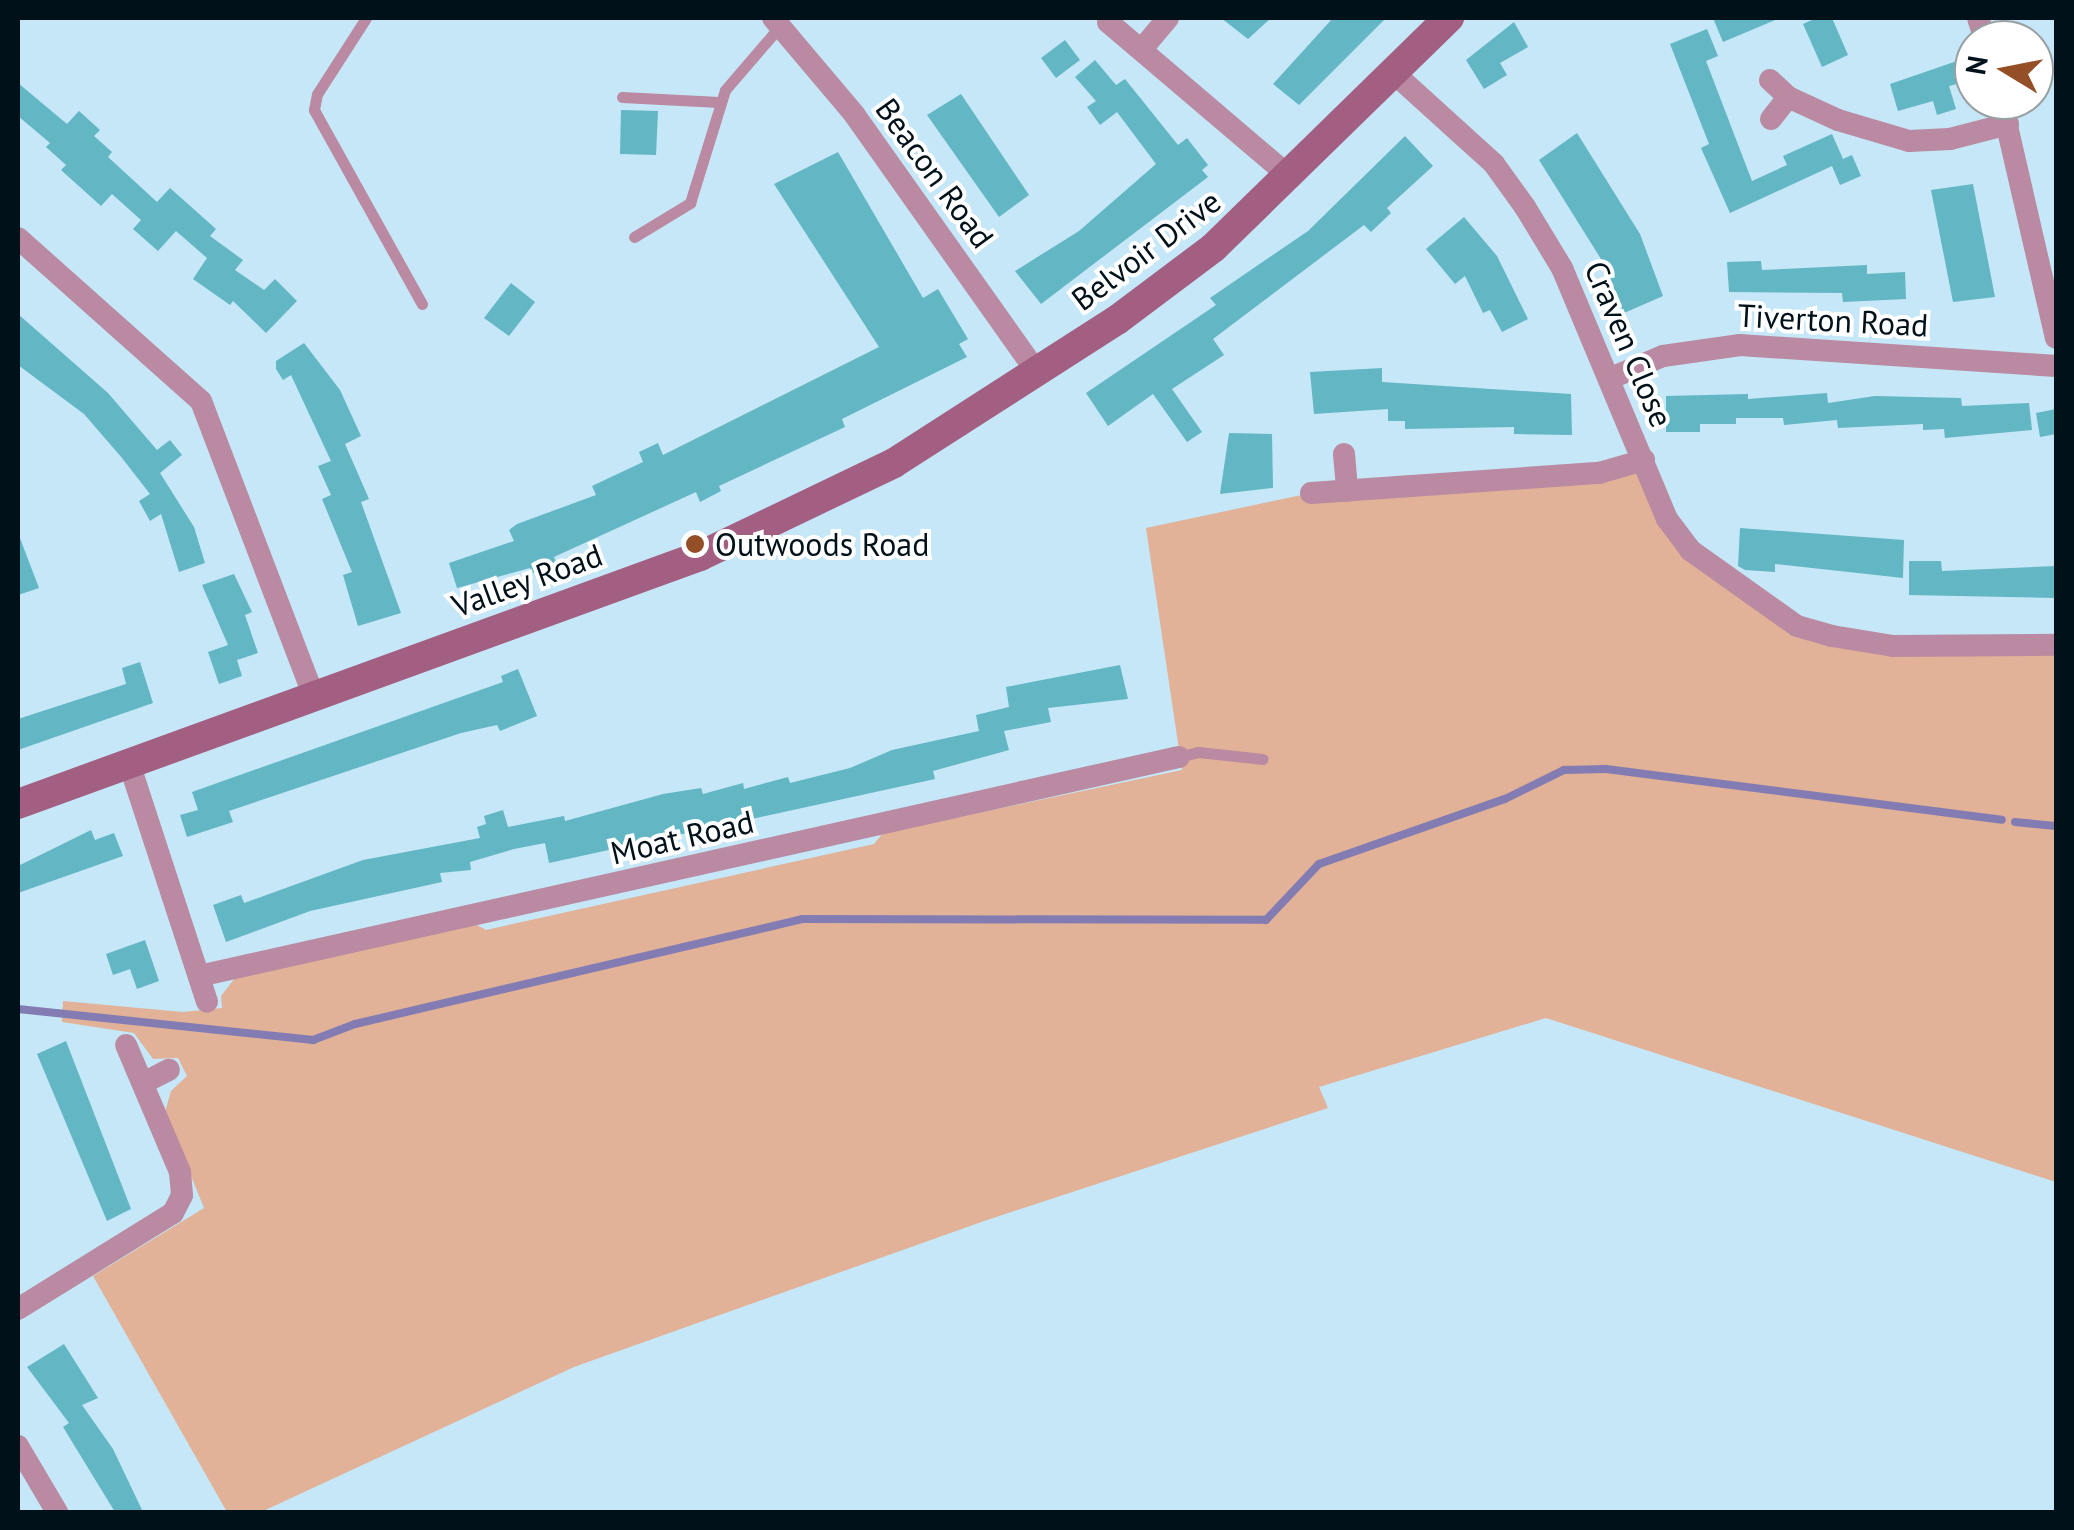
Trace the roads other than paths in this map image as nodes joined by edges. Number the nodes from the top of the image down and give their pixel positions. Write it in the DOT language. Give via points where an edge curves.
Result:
graph roads {
  1 [pos="366,18"];
  2 [pos="1168,18"];
  3 [pos="1448,18"];
  4 [pos="776,22"];
  5 [pos="1108,22"];
  6 [pos="1142,49"];
  7 [pos="1396,75"];
  8 [pos="1770,80"];
  9 [pos="622,97"];
  10 [pos="1788,97"];
  11 [pos="719,102"];
  12 [pos="1771,119"];
  13 [pos="2007,120"];
  14 [pos="2008,124"];
  15 [pos="1291,178"];
  16 [pos="634,237"];
  17 [pos="18,238"];
  18 [pos="422,304"];
  19 [pos="2056,338"];
  20 [pos="2056,366"];
  21 [pos="1038,372"];
  22 [pos="1611,378"];
  23 [pos="1344,454"];
  24 [pos="1644,460"];
  25 [pos="1347,491"];
  26 [pos="1311,493"];
  27 [pos="2056,646"];
  28 [pos="314,697"];
  29 [pos="1179,757"];
  30 [pos="1263,758"];
  31 [pos="129,763"];
  32 [pos="18,804"];
  33 [pos="199,976"];
  34 [pos="207,1002"];
  35 [pos="126,1044"];
  36 [pos="169,1070"];
  37 [pos="143,1084"];
  38 [pos="18,1309"];
  39 [pos="18,1446"];
  40 [pos="57,1512"];
  1 -- 18 [label="lane" via="317,94 314,110"];
  2 -- 6 [label="street"];
  3 -- 7 [label="street, Belvoir Drive"];
  4 -- 11 [label="lane"];
  4 -- 21 [label="street, Beacon Road" via="854,114"];
  5 -- 6 [label="street"];
  6 -- 15 [label="street"];
  7 -- 15 [label="street, Belvoir Drive"];
  7 -- 22 [label="street, Craven Close" via="1494,164 1525,206 1562,268"];
  8 -- 10 [label="street"];
  9 -- 11 [label="lane"];
  10 -- 12 [label="street"];
  10 -- 14 [label="street" via="1909,140 1950,139"];
  11 -- 16 [label="lane" via="690,203"];
  13 -- 14 [label="street"];
  14 -- 19 [label="street"];
  15 -- 21 [label="street, Belvoir Drive" via="1213,248"];
  17 -- 28 [label="street" via="201,400"];
  20 -- 22 [label="street, Tiverton Road" via="1740,345 1662,356"];
  21 -- 28 [label="street, Valley Road" via="894,463 700,556"];
  22 -- 24 [label="street, Craven Close"];
  23 -- 25 [label="street"];
  24 -- 25 [label="street, Craven Close" via="1599,473"];
  24 -- 27 [label="street" via="1667,519 1690,550 1797,626 1892,646"];
  25 -- 26 [label="street, Craven Close"];
  28 -- 31 [label="street, Valley Road"];
  29 -- 30 [label="lane" via="1198,752"];
  29 -- 33 [label="street, Moat Road"];
  31 -- 32 [label="street, Valley Road"];
  31 -- 33 [label="street"];
  33 -- 34 [label="street"];
  35 -- 37 [label="street"];
  36 -- 37 [label="street"];
  37 -- 38 [label="street" via="180,1172 182,1195 173,1213"];
  39 -- 40 [label="street"];
}
